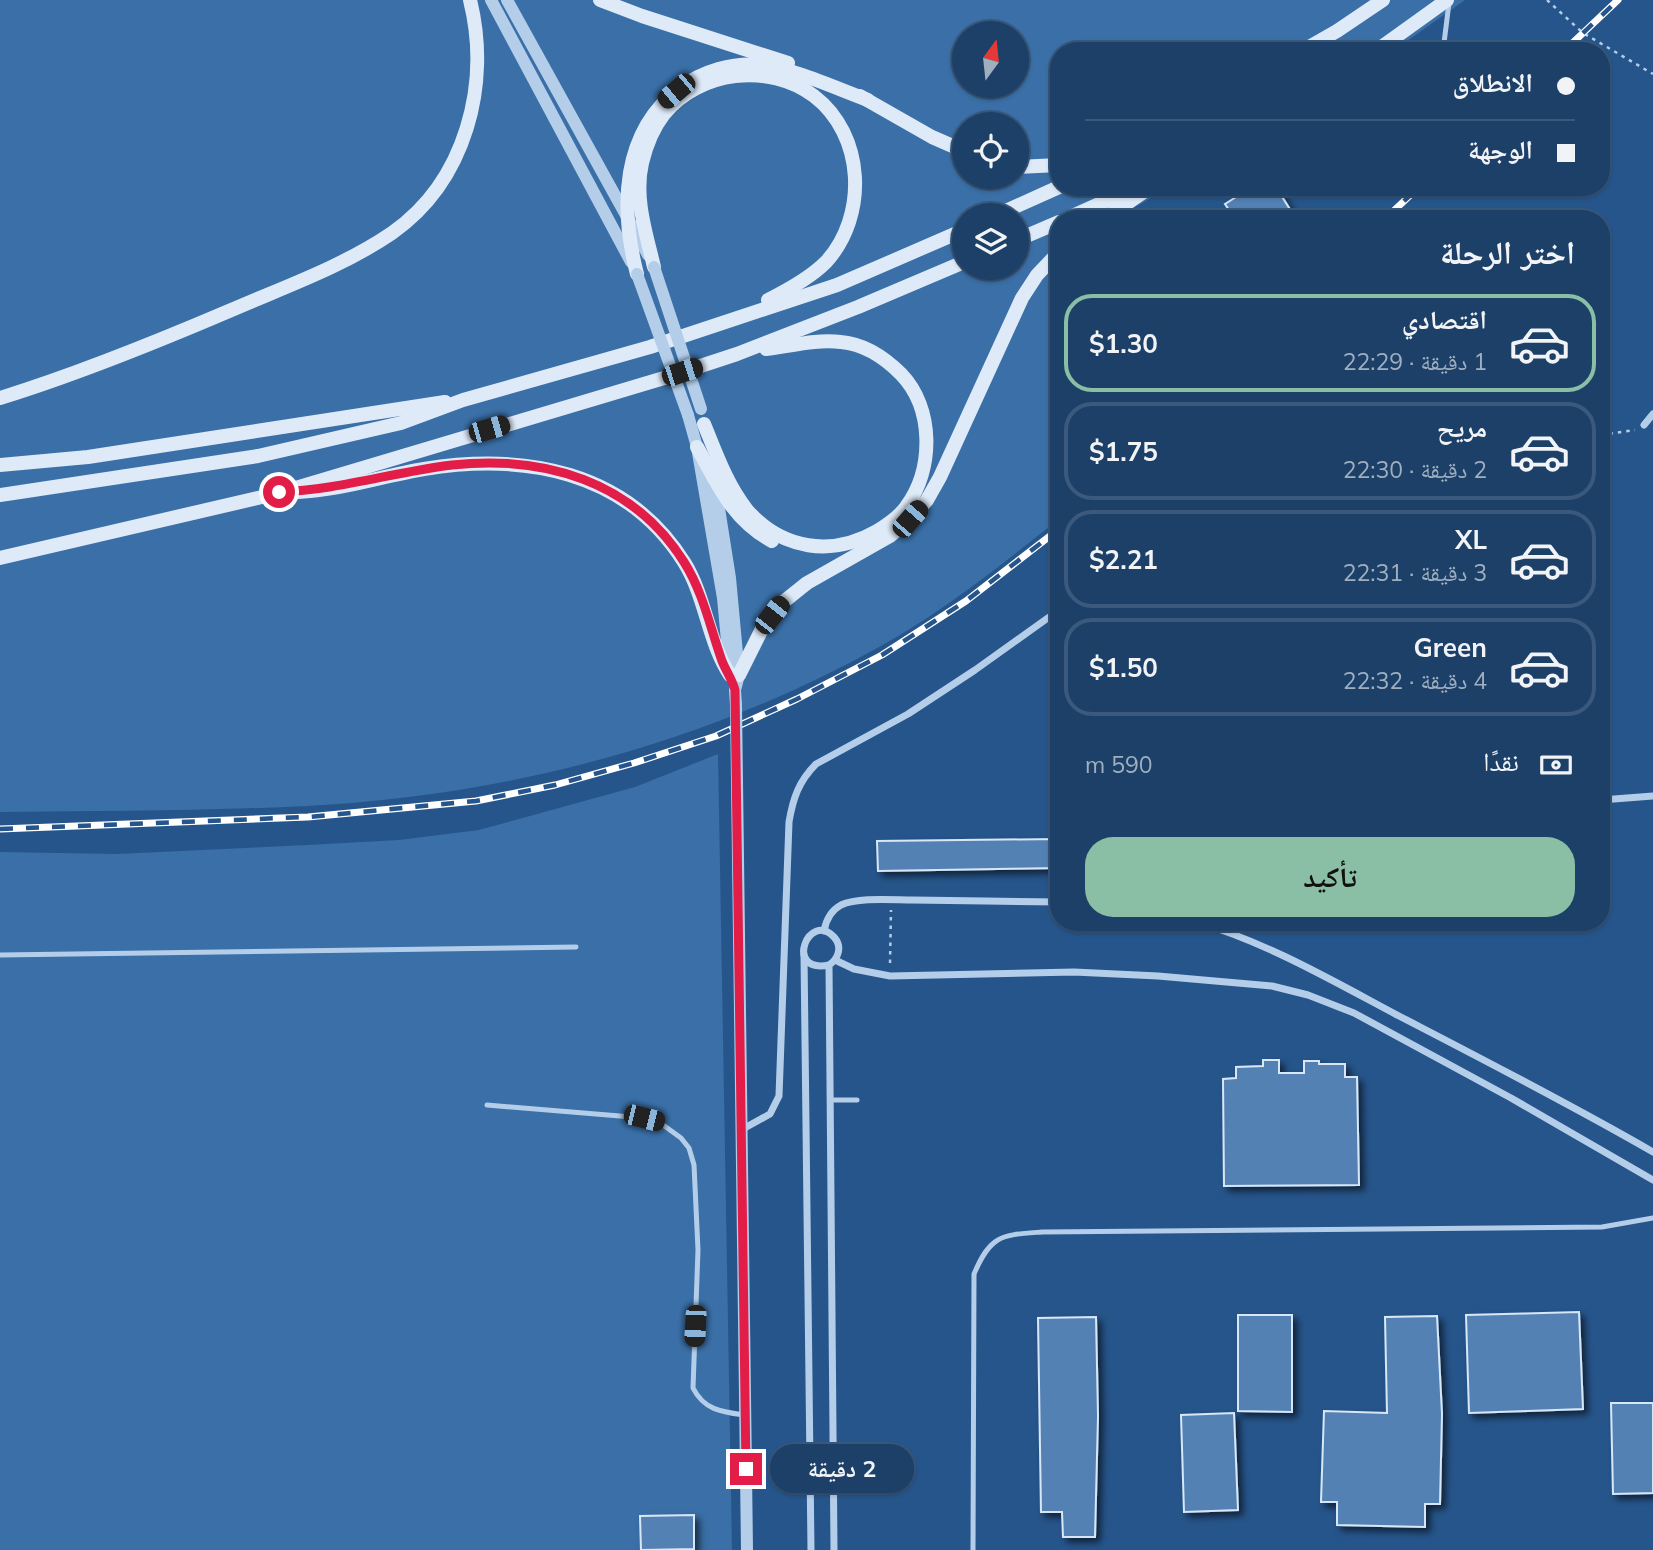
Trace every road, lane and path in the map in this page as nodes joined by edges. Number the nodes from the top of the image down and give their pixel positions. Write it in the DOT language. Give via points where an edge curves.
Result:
graph roads {
  1 [pos="470,0"];
  2 [pos="491,0"];
  3 [pos="506,0"];
  4 [pos="600,0"];
  5 [pos="1383,0"];
  6 [pos="1448,0"];
  7 [pos="1547,0"];
  8 [pos="1318,42"];
  9 [pos="1389,42"];
  10 [pos="1444,42"];
  11 [pos="1598,42"];
  12 [pos="1610,49"];
  13 [pos="1653,74"];
  14 [pos="868,100"];
  15 [pos="952,145"];
  16 [pos="1050,165"];
  17 [pos="1029,166"];
  18 [pos="1050,191"];
  19 [pos="1117,196"];
  20 [pos="1138,196"];
  21 [pos="1024,203"];
  22 [pos="1086,210"];
  23 [pos="1117,210"];
  24 [pos="627,216"];
  25 [pos="1050,226"];
  26 [pos="952,235"];
  27 [pos="1029,235"];
  28 [pos="1050,261"];
  29 [pos="654,267"];
  30 [pos="952,267"];
  31 [pos="637,274"];
  32 [pos="729,319"];
  33 [pos="737,354"];
  34 [pos="0,398"];
  35 [pos="463,400"];
  36 [pos="1653,414"];
  37 [pos="703,416"];
  38 [pos="1644,425"];
  39 [pos="1610,434"];
  40 [pos="697,447"];
  41 [pos="0,465"];
  42 [pos="715,478"];
  43 [pos="279,492"];
  44 [pos="0,495"];
  45 [pos="854,555"];
  46 [pos="0,558"];
  47 [pos="1050,616"];
  48 [pos="735,680"];
  49 [pos="1653,796"];
  50 [pos="1610,799"];
  51 [pos="891,900"];
  52 [pos="1050,902"];
  53 [pos="824,931"];
  54 [pos="1228,931"];
  55 [pos="576,947"];
  56 [pos="804,954"];
  57 [pos="0,955"];
  58 [pos="832,962"];
  59 [pos="890,976"];
  60 [pos="830,1100"];
  61 [pos="857,1100"];
  62 [pos="488,1105"];
  63 [pos="740,1130"];
  64 [pos="1653,1152"];
  65 [pos="1653,1180"];
  66 [pos="1653,1218"];
  67 [pos="744,1415"];
  68 [pos="747,1550"];
  69 [pos="811,1550"];
  70 [pos="834,1550"];
  71 [pos="973,1550"];
  1 -- 34 [label="main road" via="479,59 469,124 440,183 394,231 336,265 201,323"];
  2 -- 31 [label="street"];
  3 -- 24 [label="street"];
  4 -- 14 [label="main road" via="816,74"];
  5 -- 8 [label="main road"];
  6 -- 9 [label="main road"];
  6 -- 10 [label="lane"];
  7 -- 11 [label="path"];
  12 -- 13 [label="path"];
  14 -- 15 [label="main road"];
  14 -- 24 [label="main road" via="762,65 725,67 691,80 660,104 641,134"];
  16 -- 17 [label="main road"];
  18 -- 21 [label="main road"];
  19 -- 22 [label="main road"];
  20 -- 23 [label="main road"];
  24 -- 29 [label="street"];
  24 -- 31 [label="main road"];
  25 -- 27 [label="main road"];
  26 -- 32 [label="main road" via="837,285"];
  28 -- 45 [label="main road" via="1022,298 927,500 890,536"];
  29 -- 32 [label="main road" via="639,192 642,164 663,115 696,89 739,75 780,80 813,96 828,109 851,152 856,181 849,223 839,244 813,274"];
  29 -- 37 [label="street, bridge"];
  30 -- 33 [label="main road"];
  31 -- 40 [label="street, bridge"];
  32 -- 35 [label="main road" via="650,347"];
  33 -- 37 [label="main road" via="815,341 842,342 867,348 890,363 909,382 924,421 926,444 916,490 905,509 864,538 832,547 798,543 765,526 747,510"];
  33 -- 43 [label="main road"];
  35 -- 41 [label="main road" via="88,457"];
  35 -- 44 [label="main road" via="401,423 258,456"];
  36 -- 38 [label="street"];
  37 -- 42 [label="street"];
  38 -- 39 [label="path"];
  40 -- 42 [label="main road"];
  40 -- 48 [label="street"];
  42 -- 45 [label="main road" via="740,518 769,540 800,552"];
  42 -- 48 [label="street" via="730,578"];
  43 -- 46 [label="main road"];
  43 -- 48 [label="main road" via="312,491 424,469 476,464 538,467 592,482 634,507 684,562 699,590 723,662"];
  45 -- 48 [label="main road" via="782,603 763,627"];
  47 -- 63 [label="street" via="908,714 816,764 804,776 789,822 779,1097 770,1114"];
  48 -- 63 [label="street, bridge"];
  49 -- 50 [label="street"];
  51 -- 52 [label="street"];
  51 -- 53 [label="street" via="841,905 826,921"];
  51 -- 59 [label="path"];
  53 -- 56 [label="street" via="807,937"];
  53 -- 58 [label="street" via="838,943"];
  54 -- 64 [label="street" via="1283,955"];
  55 -- 57 [label="lane"];
  56 -- 58 [label="street" via="814,965"];
  56 -- 69 [label="street"];
  58 -- 59 [label="street"];
  58 -- 60 [label="street"];
  59 -- 65 [label="street" via="1074,972 1272,986 1308,995 1354,1013"];
  60 -- 61 [label="lane"];
  60 -- 70 [label="street"];
  62 -- 67 [label="lane" via="644,1118 659,1122 681,1138 689,1148 696,1182 693,1388 712,1409"];
  63 -- 67 [label="street"];
  66 -- 71 [label="lane" via="1602,1227 1006,1235 984,1251 974,1273"];
  67 -- 68 [label="street"];
}
